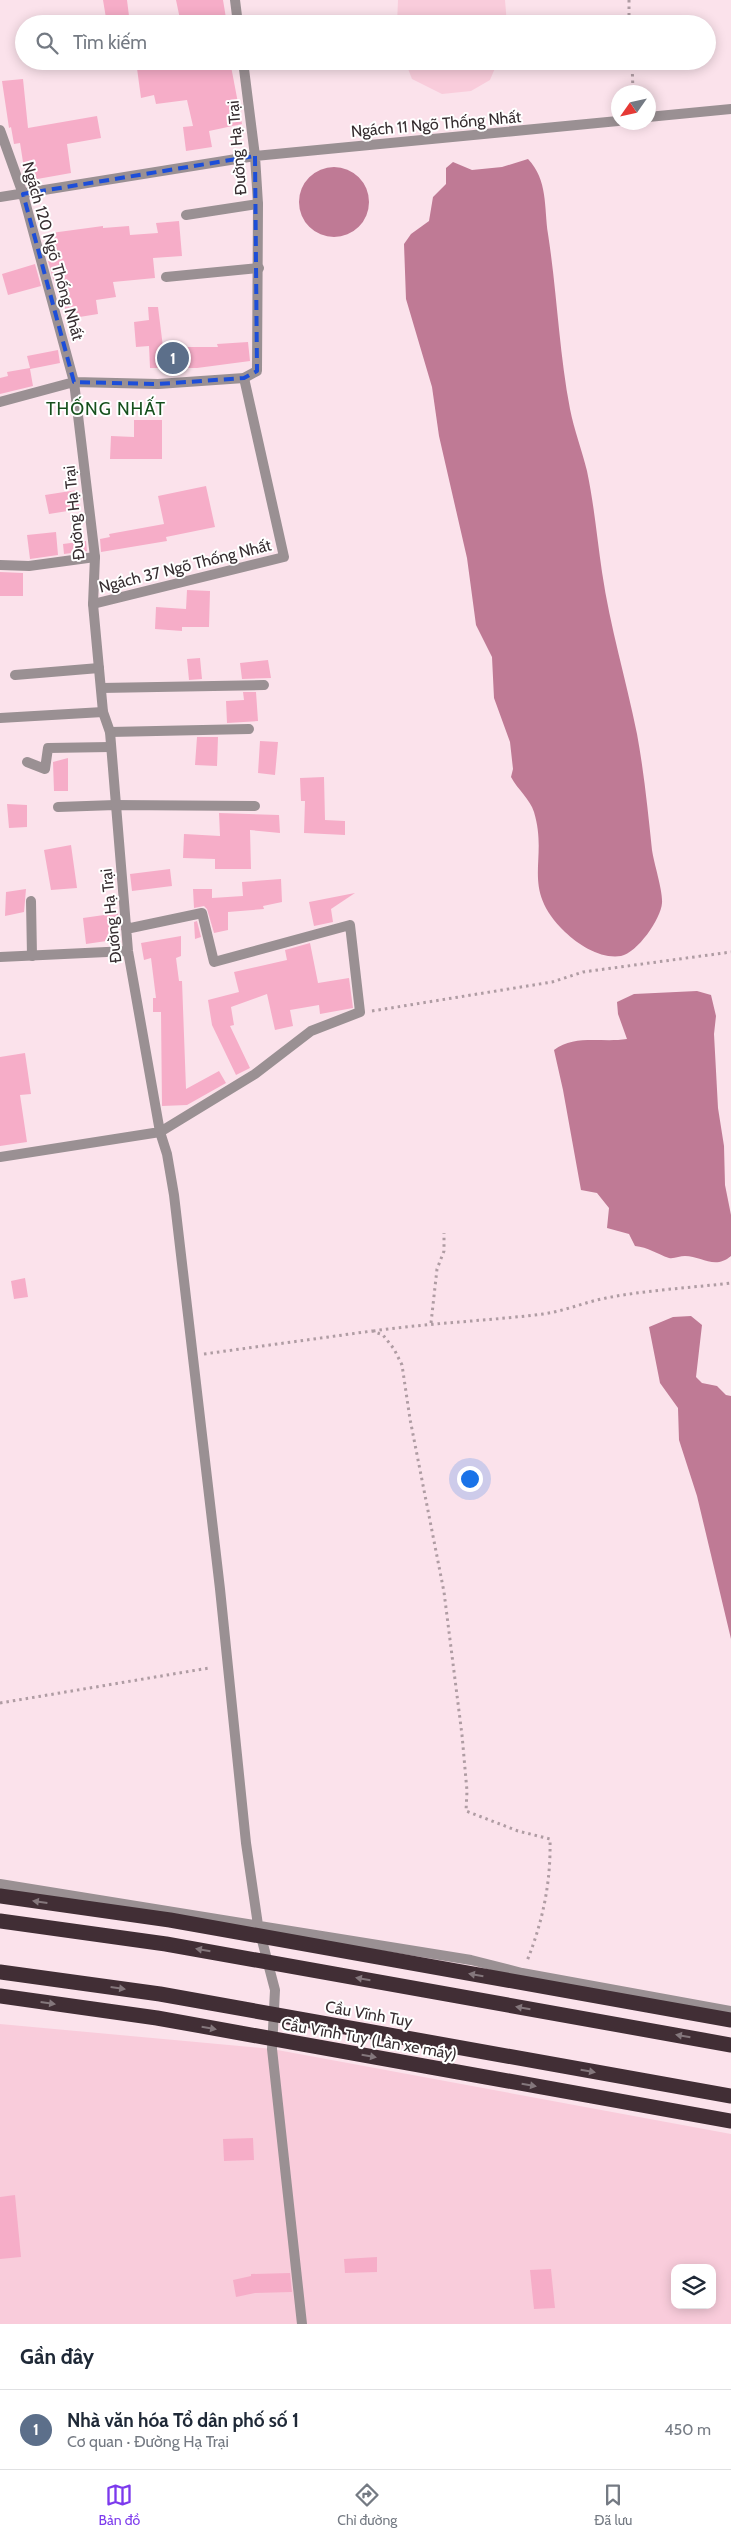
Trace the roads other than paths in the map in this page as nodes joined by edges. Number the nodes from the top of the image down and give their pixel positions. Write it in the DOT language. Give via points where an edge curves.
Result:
graph roads {
  1 [pos="235,0"];
  2 [pos="237,15"];
  3 [pos="244,70"];
  4 [pos="731,109"];
  5 [pos="656,116"];
  6 [pos="611,122"];
  7 [pos="0,130"];
  8 [pos="256,156"];
  9 [pos="23,194"];
  10 [pos="0,197"];
  11 [pos="258,204"];
  12 [pos="186,215"];
  13 [pos="259,268"];
  14 [pos="166,277"];
  15 [pos="244,378"];
  16 [pos="74,382"];
  17 [pos="0,402"];
  18 [pos="95,557"];
  19 [pos="0,565"];
  20 [pos="94,604"];
  21 [pos="99,668"];
  22 [pos="15,675"];
  23 [pos="264,685"];
  24 [pos="102,688"];
  25 [pos="103,712"];
  26 [pos="0,718"];
  27 [pos="248,729"];
  28 [pos="110,732"];
  29 [pos="110,747"];
  30 [pos="27,762"];
  31 [pos="115,805"];
  32 [pos="255,806"];
  33 [pos="58,807"];
  34 [pos="31,901"];
  35 [pos="126,929"];
  36 [pos="128,951"];
  37 [pos="32,956"];
  38 [pos="0,957"];
  39 [pos="160,1132"];
  40 [pos="0,1157"];
  41 [pos="0,1884"];
  42 [pos="0,1896"];
  43 [pos="0,1921"];
  44 [pos="258,1925"];
  45 [pos="0,1972"];
  46 [pos="0,1996"];
  47 [pos="731,2011"];
  48 [pos="731,2020"];
  49 [pos="731,2045"];
  50 [pos="731,2096"];
  51 [pos="731,2121"];
  52 [pos="302,2324"];
  1 -- 2 [label="street"];
  3 -- 8 [label="street, Đường Hạ Trại"];
  4 -- 5 [label="street"];
  6 -- 8 [label="street, Ngách 11 Ngõ Thống Nhất"];
  7 -- 9 [label="street, Ngách 120 Ngõ Thống Nhất"];
  8 -- 9 [label="street, Ngách 11 Ngõ Thống Nhất"];
  8 -- 11 [label="street, Đường Hạ Trại"];
  9 -- 10 [label="street, Ngách 11 Ngõ Thống Nhất"];
  9 -- 16 [label="street, Ngách 120 Ngõ Thống Nhất"];
  11 -- 12 [label="street"];
  11 -- 13 [label="street, Đường Hạ Trại"];
  13 -- 14 [label="street"];
  13 -- 15 [label="street, Đường Hạ Trại" via="257,371"];
  15 -- 16 [label="street" via="158,384"];
  15 -- 20 [label="street, Ngách 37 Ngõ Thống Nhất" via="284,557"];
  16 -- 17 [label="street"];
  16 -- 18 [label="street, Đường Hạ Trại"];
  18 -- 19 [label="street" via="29,566"];
  18 -- 20 [label="street, Đường Hạ Trại"];
  20 -- 21 [label="street, Đường Hạ Trại"];
  21 -- 22 [label="street"];
  21 -- 24 [label="street, Đường Hạ Trại"];
  23 -- 24 [label="street"];
  24 -- 25 [label="street, Đường Hạ Trại"];
  25 -- 26 [label="street"];
  25 -- 28 [label="street, Đường Hạ Trại"];
  27 -- 28 [label="street"];
  28 -- 29 [label="street, Đường Hạ Trại"];
  29 -- 30 [label="street" via="48,748 45,769"];
  29 -- 31 [label="street, Đường Hạ Trại"];
  31 -- 32 [label="street"];
  31 -- 33 [label="street"];
  31 -- 35 [label="street, Đường Hạ Trại"];
  34 -- 37 [label="street"];
  35 -- 36 [label="street, Đường Hạ Trại"];
  35 -- 39 [label="street" via="202,913 214,962 350,925 360,1012 311,1031 254,1074"];
  36 -- 37 [label="street"];
  36 -- 39 [label="street, Đường Hạ Trại"];
  37 -- 38 [label="street"];
  39 -- 40 [label="street"];
  39 -- 44 [label="street, Đường Hạ Trại" via="174,1195 246,1843"];
  41 -- 44 [label="street"];
  48 -- 42 [label="highway, one-way" via="170,1920"];
  49 -- 43 [label="highway, Cầu Vĩnh Tuy, one-way" via="166,1944"];
  44 -- 47 [label="street" via="471,1960 522,1974"];
  44 -- 52 [label="street, Đường Hạ Trại" via="275,1990 272,2049"];
  45 -- 50 [label="highway, Cầu Vĩnh Tuy, one-way" via="160,1994"];
  46 -- 51 [label="highway, Cầu Vĩnh Tuy (Làn xe máy), one-way" via="156,2018"];
}
